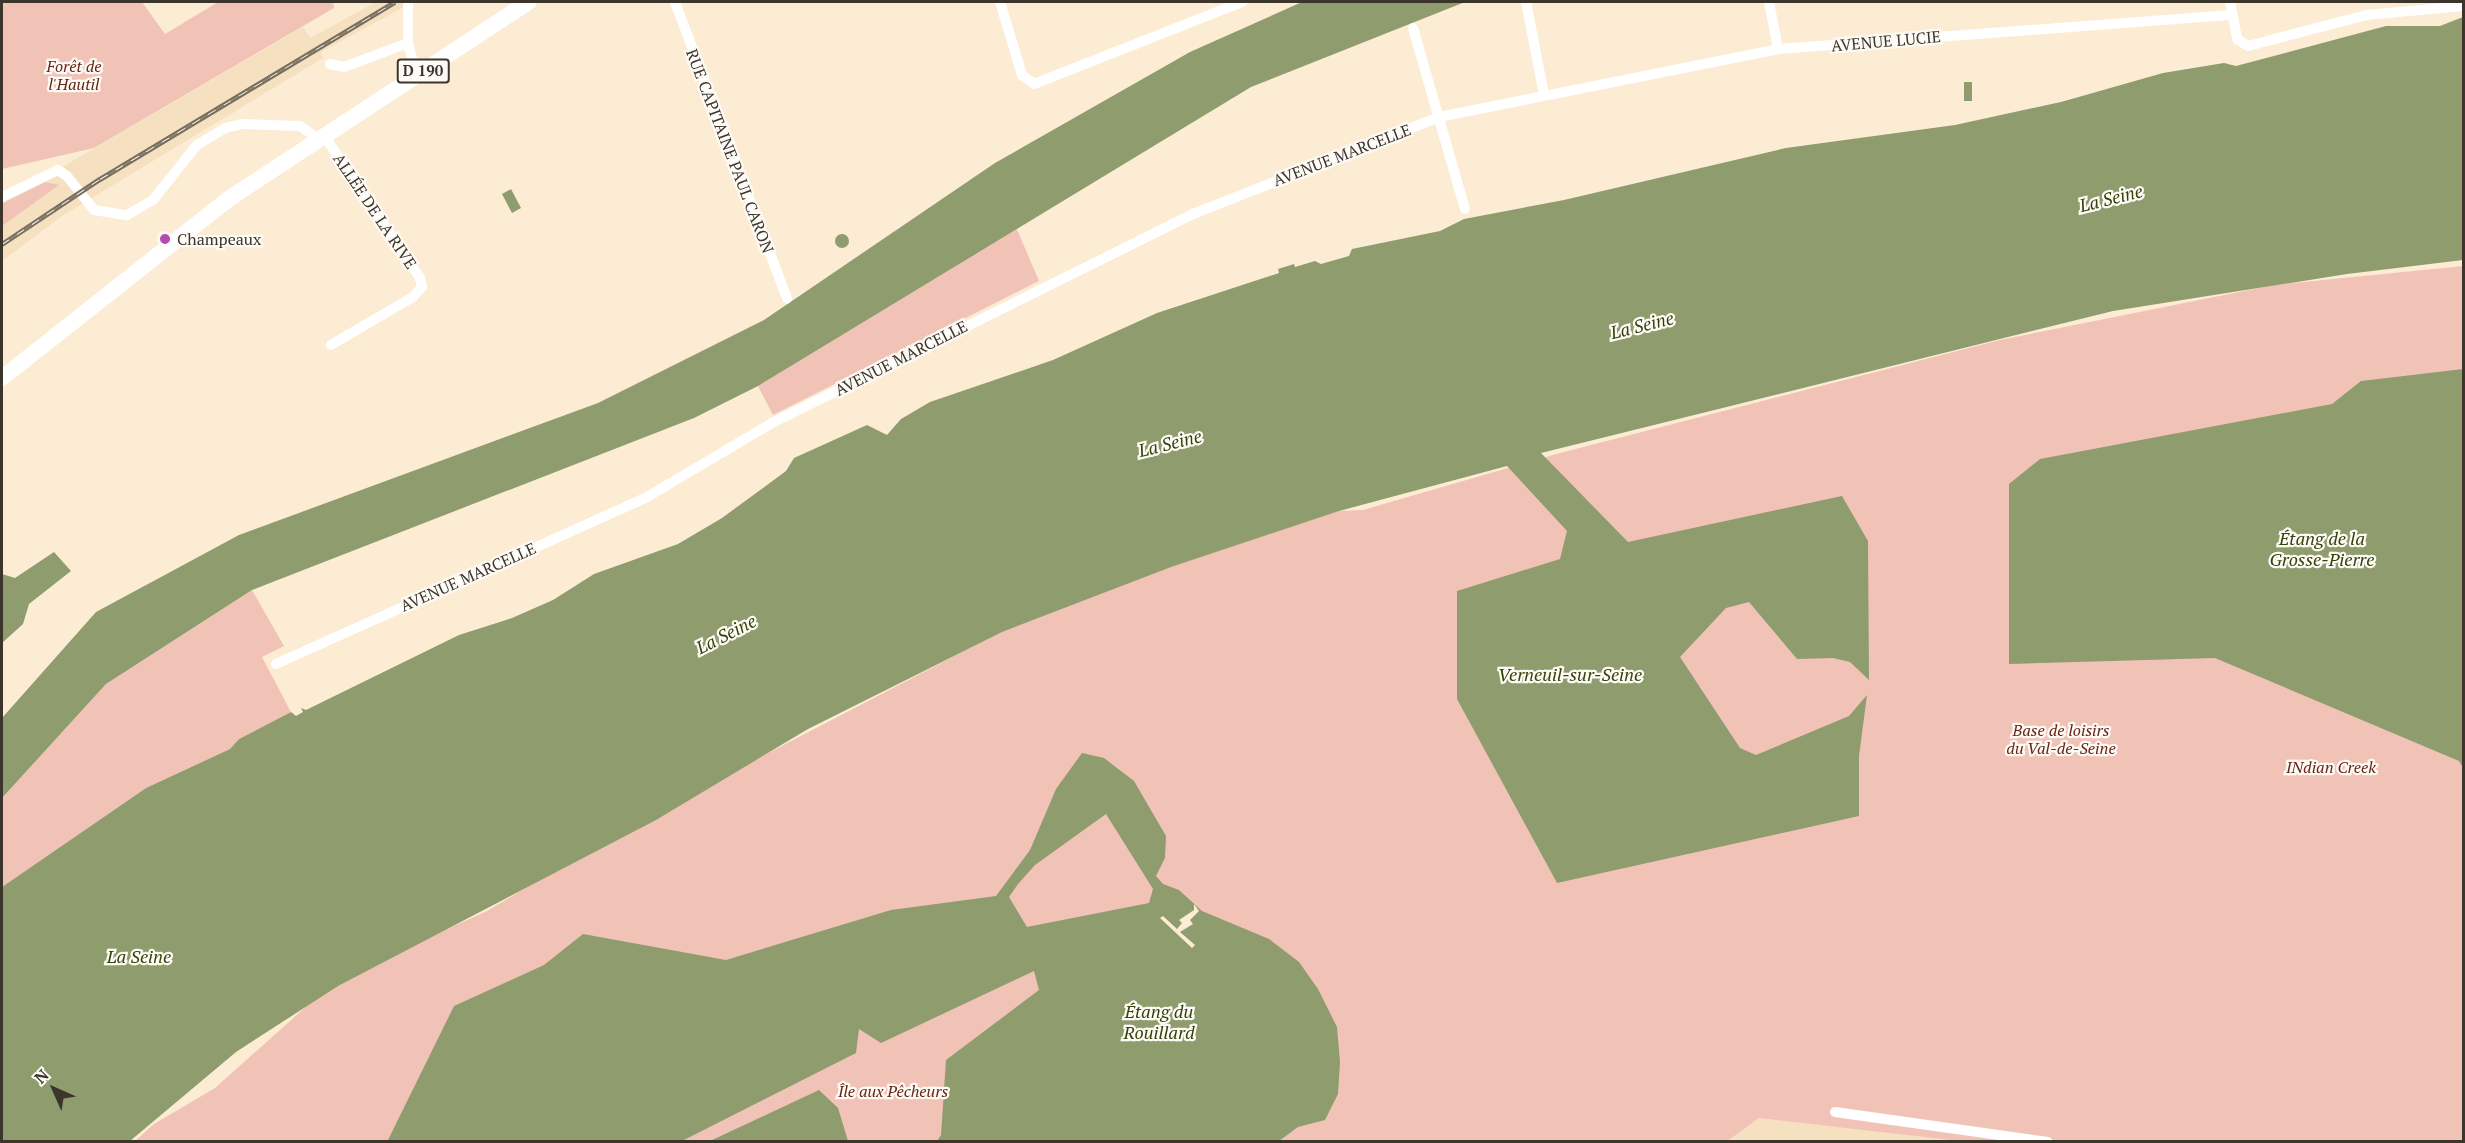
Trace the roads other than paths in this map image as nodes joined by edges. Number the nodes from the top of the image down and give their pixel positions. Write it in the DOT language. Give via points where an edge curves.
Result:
graph roads {
  1 [pos="408,2"];
  2 [pos="526,2"];
  3 [pos="675,2"];
  4 [pos="1000,2"];
  5 [pos="1242,2"];
  6 [pos="1526,2"];
  7 [pos="1769,2"];
  8 [pos="2230,2"];
  9 [pos="2463,6"];
  10 [pos="2232,15"];
  11 [pos="1413,28"];
  12 [pos="408,43"];
  13 [pos="1778,49"];
  14 [pos="330,64"];
  15 [pos="422,72"];
  16 [pos="1544,95"];
  17 [pos="1439,117"];
  18 [pos="322,138"];
  19 [pos="2,197"];
  20 [pos="1465,209"];
  21 [pos="787,299"];
  22 [pos="331,345"];
  23 [pos="2,378"];
  24 [pos="276,664"];
  25 [pos="1835,1112"];
  26 [pos="2048,1142"];
  1 -- 12 [label="street"];
  2 -- 15 [label="main road, D 190"];
  3 -- 21 [label="street, RUE CAPITAINE PAUL CARON"];
  4 -- 5 [label="street" via="1022,75 1034,84"];
  6 -- 16 [label="street"];
  7 -- 13 [label="street"];
  8 -- 10 [label="street"];
  9 -- 10 [label="street" via="2366,15 2248,46 2237,39"];
  10 -- 13 [label="street, AVENUE LUCIE"];
  11 -- 17 [label="street"];
  12 -- 14 [label="street" via="344,67"];
  12 -- 15 [label="street"];
  13 -- 16 [label="street, AVENUE LUCIE"];
  15 -- 18 [label="main road, D 190"];
  16 -- 17 [label="street, AVENUE MARCELLE"];
  17 -- 20 [label="street"];
  17 -- 24 [label="street, AVENUE MARCELLE" via="1193,214 772,423 647,496"];
  18 -- 19 [label="street" via="300,126 233,125 203,140 139,211 114,215 90,206 58,170 49,171"];
  18 -- 22 [label="street, ALLÉE DE LA RIVE" via="420,278 422,287 413,297"];
  18 -- 23 [label="main road, D 190" via="227,200"];
  25 -- 26 [label="street"];
}
